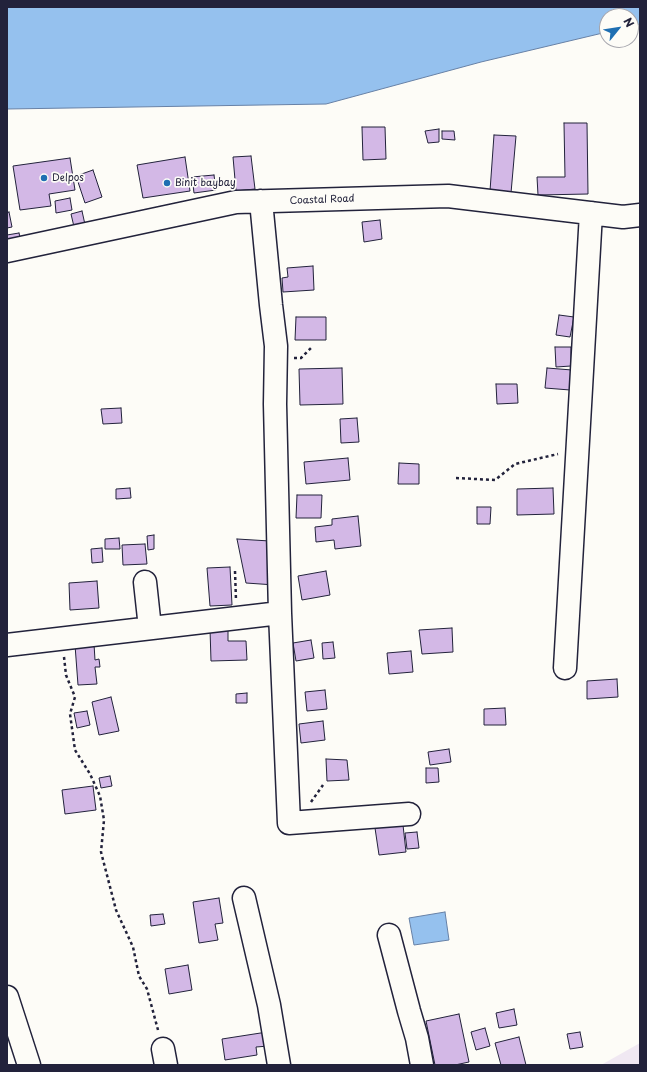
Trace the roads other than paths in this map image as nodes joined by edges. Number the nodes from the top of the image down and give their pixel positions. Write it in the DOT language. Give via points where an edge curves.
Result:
graph roads {
  1 [pos="261,202"];
  2 [pos="591,213"];
  3 [pos="640,215"];
  4 [pos="7,251"];
  5 [pos="145,582"];
  6 [pos="280,613"];
  7 [pos="150,628"];
  8 [pos="7,645"];
  9 [pos="565,668"];
  10 [pos="409,814"];
  11 [pos="244,898"];
  12 [pos="389,936"];
  13 [pos="7,997"];
  14 [pos="30,1065"];
  15 [pos="279,1065"];
  16 [pos="422,1065"];
  1 -- 2 [label="street, Coastal Road" via="448,196"];
  1 -- 4 [label="street, Coastal Road" via="236,202"];
  1 -- 6 [label="street" via="276,346"];
  2 -- 3 [label="street, Coastal Road" via="623,217"];
  2 -- 9 [label="street"];
  5 -- 7 [label="street"];
  6 -- 7 [label="street"];
  6 -- 10 [label="street" via="289,823"];
  7 -- 8 [label="street"];
  11 -- 15 [label="street"];
  12 -- 16 [label="street"];
  13 -- 14 [label="street"];
}
